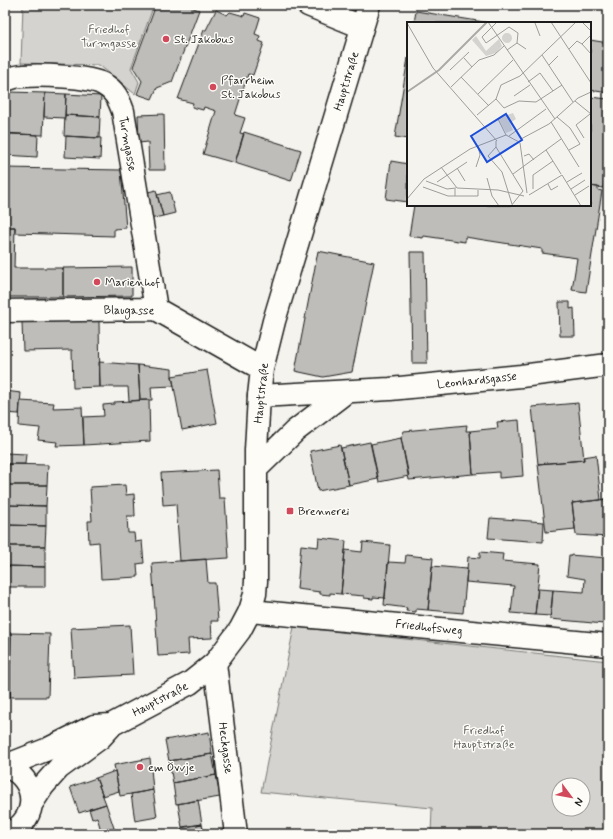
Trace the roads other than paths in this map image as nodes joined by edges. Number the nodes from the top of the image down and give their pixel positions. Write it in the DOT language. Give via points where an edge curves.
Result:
graph roads {
  1 [pos="308,5"];
  2 [pos="369,5"];
  3 [pos="362,27"];
  4 [pos="5,80"];
  5 [pos="156,309"];
  6 [pos="5,312"];
  7 [pos="608,365"];
  8 [pos="262,369"];
  9 [pos="346,392"];
  10 [pos="259,396"];
  11 [pos="256,469"];
  12 [pos="250,611"];
  13 [pos="608,645"];
  14 [pos="215,663"];
  15 [pos="111,725"];
  16 [pos="5,766"];
  17 [pos="32,803"];
  18 [pos="17,830"];
  19 [pos="236,834"];
  1 -- 3 [label="street"];
  2 -- 3 [label="street, Hauptstraße"];
  3 -- 8 [label="street, Hauptstraße"];
  4 -- 5 [label="street, Turmgasse" via="45,75 86,79 103,84 117,96 123,111"];
  5 -- 6 [label="street, Blaugasse"];
  5 -- 8 [label="street, Blaugasse"];
  7 -- 9 [label="street, Leonhardsgasse" via="521,376"];
  8 -- 10 [label="street, Hauptstraße"];
  9 -- 10 [label="street, Leonhardsgasse"];
  9 -- 11 [label="street" via="295,431"];
  10 -- 11 [label="street, Hauptstraße"];
  11 -- 12 [label="street, Hauptstraße" via="256,581"];
  12 -- 13 [label="street, Friedhofsweg"];
  12 -- 14 [label="street, Hauptstraße" via="240,630"];
  14 -- 15 [label="street, Hauptstraße" via="190,682"];
  14 -- 19 [label="street, Heckgasse"];
  15 -- 16 [label="street, Hauptstraße" via="94,726"];
  15 -- 17 [label="street, Hauptstraße" via="100,738 59,768"];
  16 -- 17 [label="street" via="25,779"];
  17 -- 18 [label="street, Hauptstraße" via="29,813"];
}
